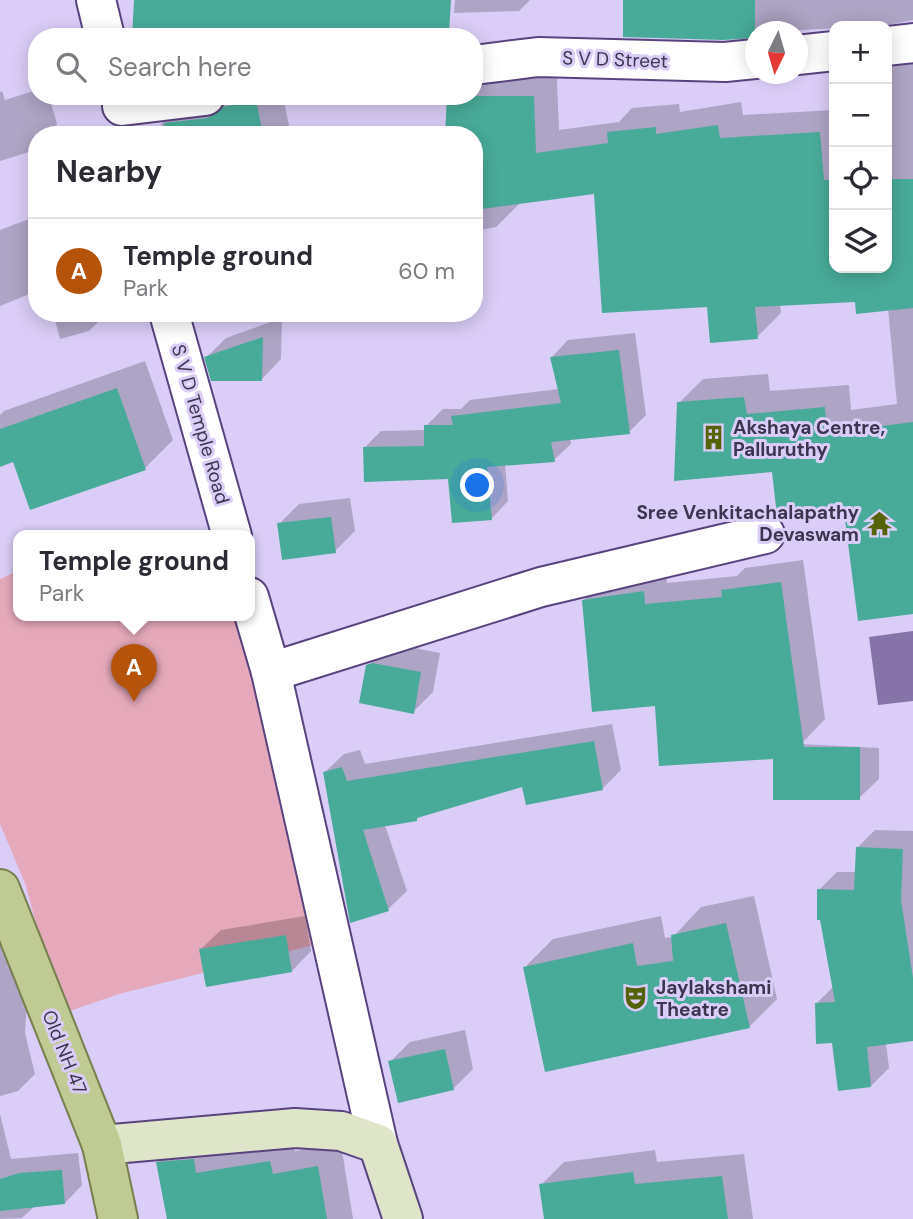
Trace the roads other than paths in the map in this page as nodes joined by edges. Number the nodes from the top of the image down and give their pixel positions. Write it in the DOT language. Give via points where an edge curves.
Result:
graph roads {
  1 [pos="96,0"];
  2 [pos="103,28"];
  3 [pos="913,43"];
  4 [pos="892,45"];
  5 [pos="829,52"];
  6 [pos="808,54"];
  7 [pos="745,60"];
  8 [pos="483,64"];
  9 [pos="159,105"];
  10 [pos="123,112"];
  11 [pos="172,322"];
  12 [pos="230,530"];
  13 [pos="765,534"];
  14 [pos="255,615"];
  15 [pos="271,672"];
  16 [pos="0,888"];
  17 [pos="378,1144"];
  18 [pos="102,1145"];
  19 [pos="118,1219"];
  20 [pos="403,1219"];
  1 -- 2 [label="street"];
  3 -- 4 [label="street"];
  5 -- 6 [label="street"];
  7 -- 8 [label="street, S V D Street" via="538,57"];
  9 -- 10 [label="street"];
  11 -- 12 [label="street, S V D Temple Road"];
  13 -- 15 [label="street" via="541,587"];
  14 -- 15 [label="street"];
  15 -- 17 [label="street"];
  16 -- 18 [label="main road, Old NH 47"];
  17 -- 18 [label="main road" via="341,1131 296,1128"];
  17 -- 20 [label="main road"];
  18 -- 19 [label="main road, Old NH 47"];
}
